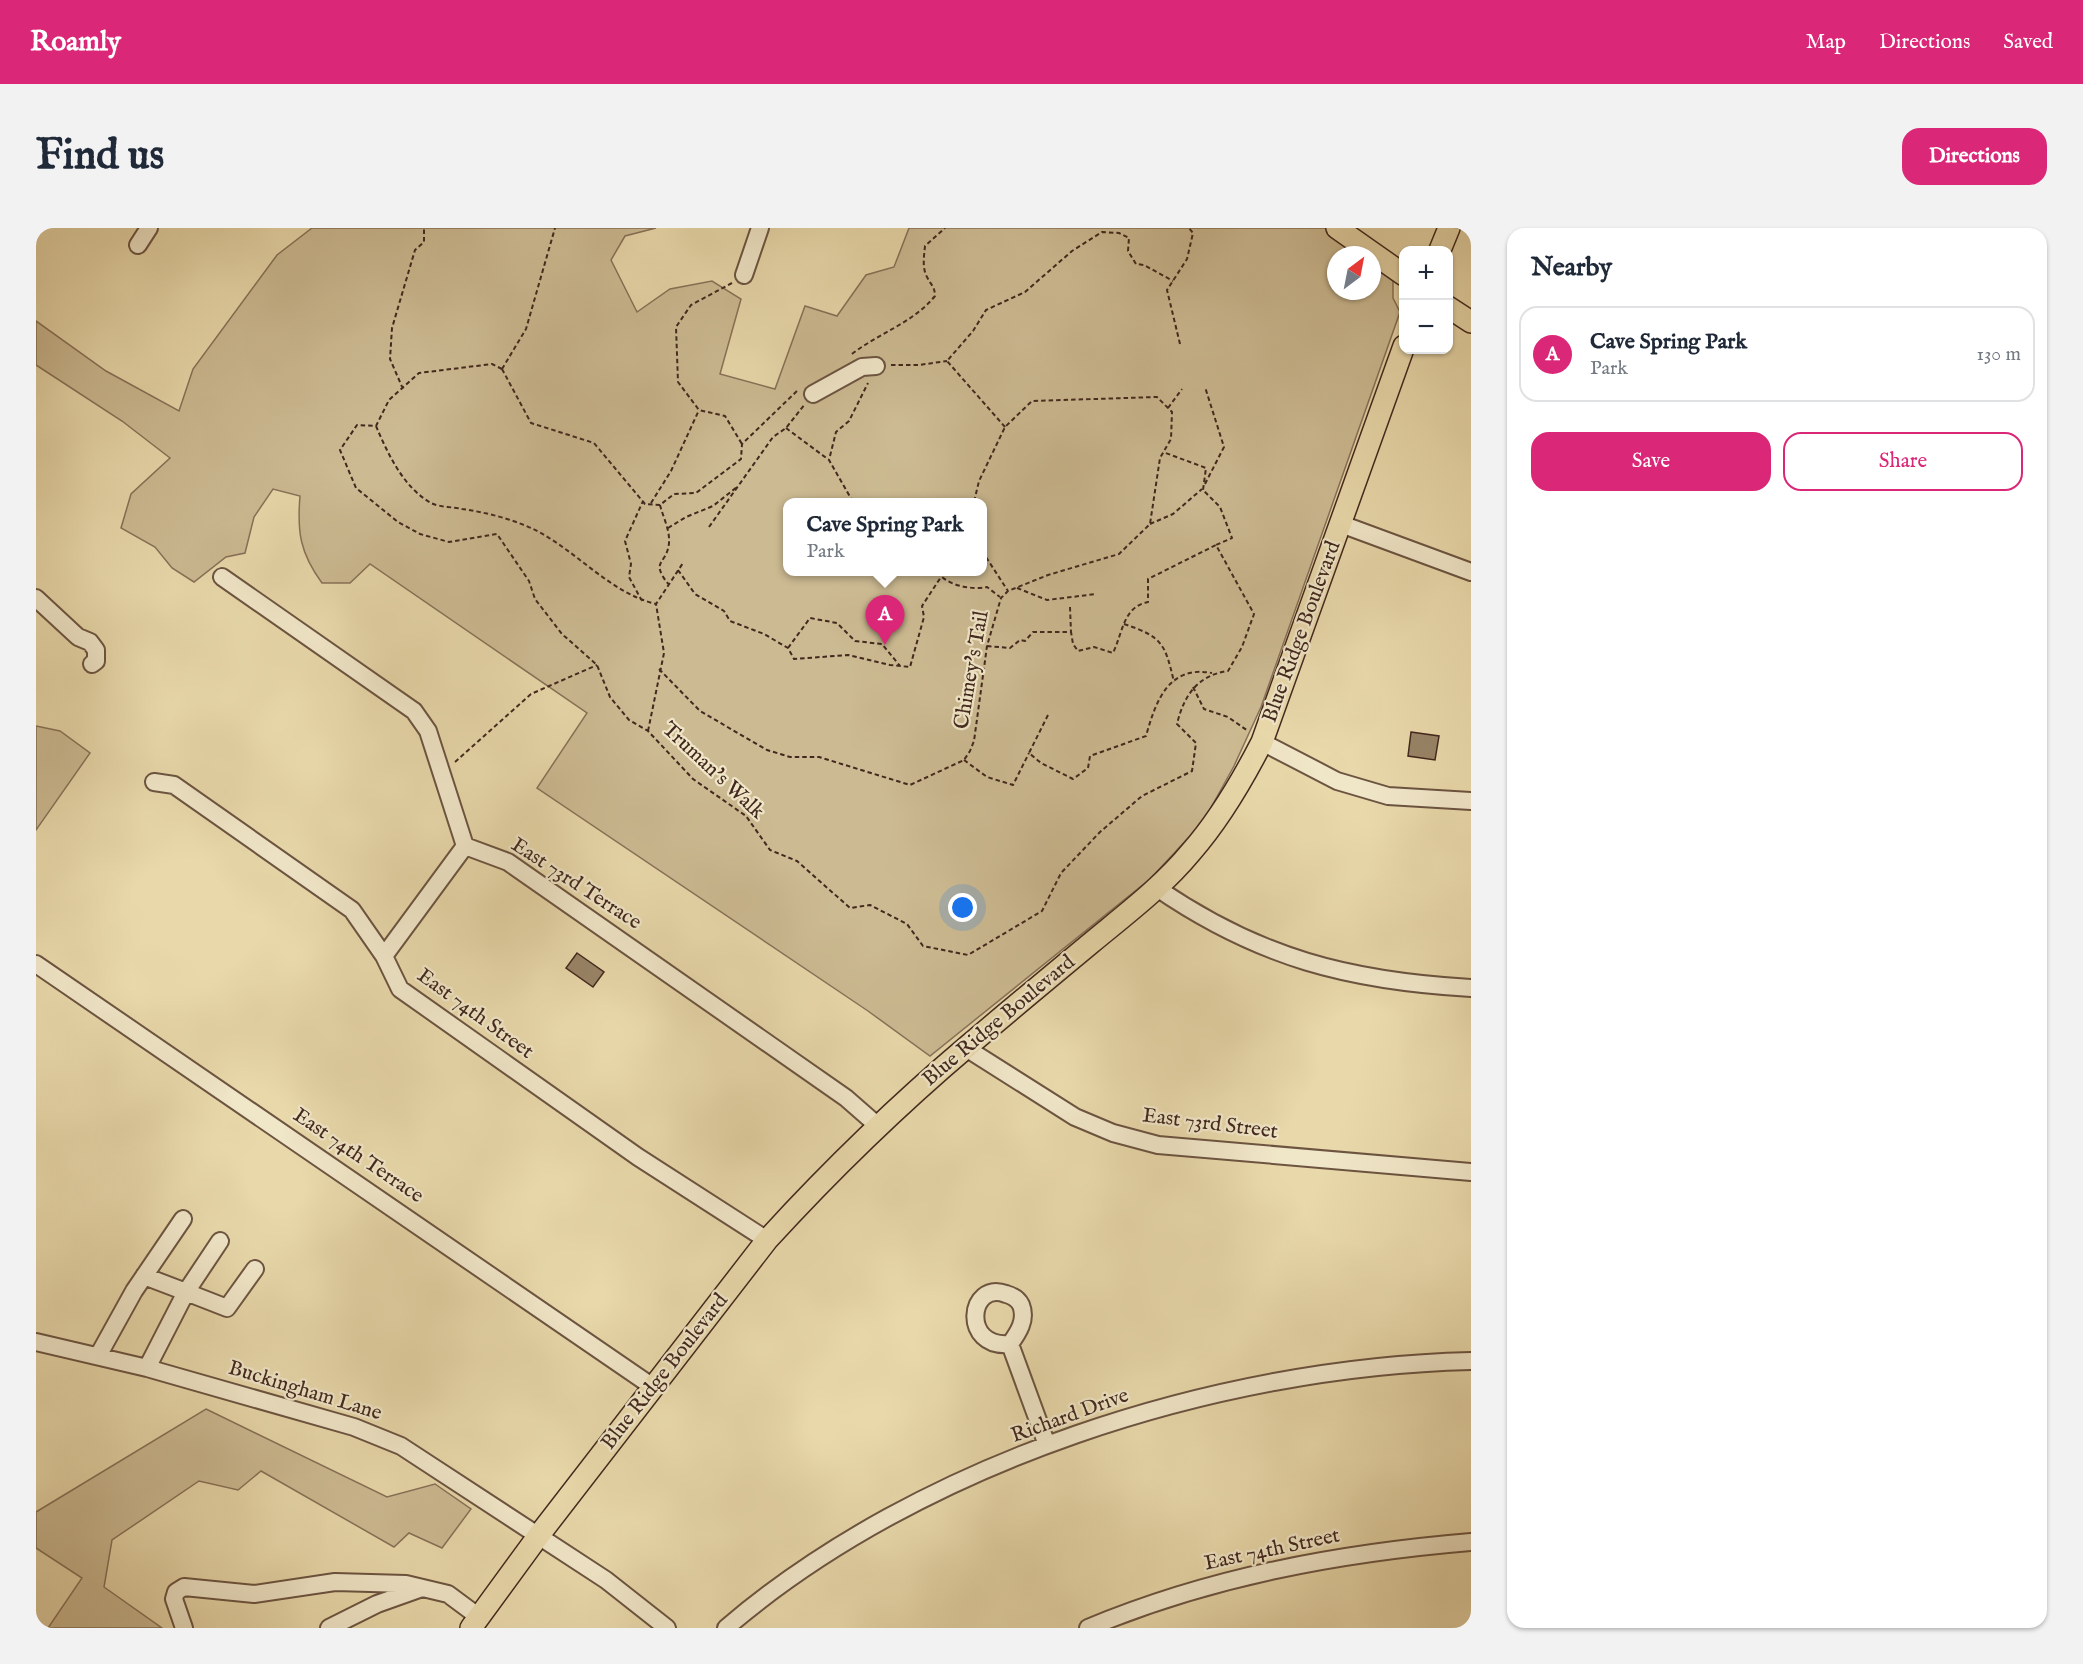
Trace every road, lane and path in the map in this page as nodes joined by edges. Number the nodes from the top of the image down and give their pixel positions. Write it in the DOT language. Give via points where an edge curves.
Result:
graph roads {
  1 [pos="149,228"];
  2 [pos="424,228"];
  3 [pos="555,228"];
  4 [pos="760,228"];
  5 [pos="945,228"];
  6 [pos="1189,228"];
  7 [pos="1337,228"];
  8 [pos="1449,228"];
  9 [pos="138,245"];
  10 [pos="1442,246"];
  11 [pos="1399,271"];
  12 [pos="744,275"];
  13 [pos="1173,281"];
  14 [pos="1453,309"];
  15 [pos="1471,322"];
  16 [pos="1180,344"];
  17 [pos="852,354"];
  18 [pos="1401,354"];
  19 [pos="947,361"];
  20 [pos="876,366"];
  21 [pos="502,369"];
  22 [pos="1205,387"];
  23 [pos="403,389"];
  24 [pos="808,389"];
  25 [pos="1182,389"];
  26 [pos="1168,408"];
  27 [pos="699,410"];
  28 [pos="376,426"];
  29 [pos="1005,427"];
  30 [pos="786,428"];
  31 [pos="742,444"];
  32 [pos="1163,452"];
  33 [pos="829,460"];
  34 [pos="739,485"];
  35 [pos="1203,487"];
  36 [pos="851,498"];
  37 [pos="975,498"];
  38 [pos="643,501"];
  39 [pos="650,504"];
  40 [pos="660,505"];
  41 [pos="1150,524"];
  42 [pos="1341,524"];
  43 [pos="710,527"];
  44 [pos="668,528"];
  45 [pos="1216,545"];
  46 [pos="987,559"];
  47 [pos="683,563"];
  48 [pos="678,570"];
  49 [pos="1471,572"];
  50 [pos="222,578"];
  51 [pos="941,578"];
  52 [pos="669,585"];
  53 [pos="1017,588"];
  54 [pos="1008,591"];
  55 [pos="1096,594"];
  56 [pos="36,598"];
  57 [pos="1001,598"];
  58 [pos="642,601"];
  59 [pos="656,604"];
  60 [pos="1070,607"];
  61 [pos="1124,624"];
  62 [pos="1071,632"];
  63 [pos="987,646"];
  64 [pos="788,648"];
  65 [pos="92,664"];
  66 [pos="597,665"];
  67 [pos="900,666"];
  68 [pos="659,669"];
  69 [pos="1212,673"];
  70 [pos="1174,682"];
  71 [pos="1193,687"];
  72 [pos="1048,715"];
  73 [pos="648,730"];
  74 [pos="1262,742"];
  75 [pos="1029,753"];
  76 [pos="963,760"];
  77 [pos="441,774"];
  78 [pos="154,782"];
  79 [pos="1471,801"];
  80 [pos="465,846"];
  81 [pos="1157,888"];
  82 [pos="384,956"];
  83 [pos="36,964"];
  84 [pos="1471,988"];
  85 [pos="966,1048"];
  86 [pos="878,1126"];
  87 [pos="1471,1172"];
  88 [pos="183,1219"];
  89 [pos="767,1240"];
  90 [pos="220,1241"];
  91 [pos="255,1269"];
  92 [pos="144,1276"];
  93 [pos="186,1292"];
  94 [pos="36,1342"];
  95 [pos="1010,1344"];
  96 [pos="98,1356"];
  97 [pos="1471,1361"];
  98 [pos="147,1368"];
  99 [pos="653,1387"];
  100 [pos="1047,1445"];
  101 [pos="539,1535"];
  102 [pos="1471,1542"];
  103 [pos="422,1588"];
  104 [pos="475,1623"];
  105 [pos="184,1628"];
  106 [pos="329,1628"];
  107 [pos="667,1628"];
  108 [pos="726,1628"];
  109 [pos="1088,1628"];
  1 -- 9 [label="street"];
  2 -- 23 [label="path" via="424,242 415,250 392,328 390,359"];
  3 -- 21 [label="path" via="526,329"];
  4 -- 12 [label="street"];
  5 -- 17 [label="path" via="925,246 924,265 935,296 907,322"];
  6 -- 13 [label="path" via="1193,233 1188,259"];
  7 -- 11 [label="main road"];
  8 -- 10 [label="main road"];
  12 -- 27 [label="path" via="691,305 676,327 678,382"];
  13 -- 16 [label="path" via="1167,290"];
  13 -- 19 [label="path" via="1136,264 1128,251 1129,238 1119,232 1102,232 1072,251 1025,292 986,310 974,331"];
  14 -- 15 [label="main road"];
  18 -- 42 [label="main road, Blue Ridge Boulevard"];
  19 -- 20 [label="path"];
  19 -- 29 [label="path"];
  20 -- 24 [label="street"];
  20 -- 33 [label="path" via="849,421 836,432"];
  21 -- 23 [label="path" via="492,364 419,373"];
  21 -- 38 [label="path" via="531,423 594,443"];
  22 -- 35 [label="path" via="1224,447"];
  23 -- 28 [label="path" via="388,400"];
  24 -- 30 [label="path"];
  24 -- 31 [label="path"];
  25 -- 26 [label="path"];
  26 -- 29 [label="path" via="1157,397 1032,401"];
  26 -- 32 [label="path" via="1172,412 1171,439"];
  27 -- 31 [label="path" via="725,416"];
  27 -- 39 [label="path" via="671,471"];
  28 -- 58 [label="path" via="389,456 411,486 432,503 488,513 525,525 566,548"];
  28 -- 66 [label="path, Truman's Walk" via="357,425 340,450 356,488 398,522 420,534 449,542 497,534 529,581 535,599 562,634"];
  29 -- 37 [label="path"];
  30 -- 33 [label="path"];
  30 -- 34 [label="path" via="773,437"];
  31 -- 40 [label="path" via="741,459 696,493 674,494"];
  32 -- 35 [label="path" via="1206,468"];
  32 -- 41 [label="path"];
  33 -- 36 [label="path"];
  34 -- 43 [label="path"];
  34 -- 44 [label="path" via="713,506"];
  35 -- 41 [label="path, Chimey's Tail" via="1173,514"];
  35 -- 45 [label="path" via="1220,507 1233,538"];
  38 -- 39 [label="path"];
  38 -- 58 [label="path" via="625,541 631,564 629,577"];
  39 -- 40 [label="path"];
  40 -- 44 [label="path"];
  41 -- 53 [label="path, Chimey's Tail" via="1119,554"];
  42 -- 49 [label="street"];
  42 -- 74 [label="main road, Blue Ridge Boulevard"];
  44 -- 52 [label="path" via="669,545 658,563"];
  45 -- 61 [label="path" via="1148,579 1148,602 1136,605"];
  45 -- 69 [label="path, Truman's Walk" via="1254,614 1242,647 1228,670"];
  46 -- 54 [label="path"];
  47 -- 48 [label="path"];
  48 -- 52 [label="path"];
  48 -- 64 [label="path" via="695,594 724,611 730,621"];
  50 -- 77 [label="street" via="414,711 428,731"];
  51 -- 57 [label="path" via="972,590 987,587"];
  51 -- 67 [label="path" via="922,606 924,617 910,667"];
  52 -- 59 [label="path"];
  53 -- 54 [label="path, Chimey's Tail"];
  53 -- 55 [label="path" via="1047,600"];
  54 -- 57 [label="path, Chimey's Tail"];
  56 -- 65 [label="street" via="78,638 90,642 96,650 96,661"];
  57 -- 63 [label="path, Chimey's Tail"];
  58 -- 59 [label="path"];
  59 -- 68 [label="path" via="664,652"];
  60 -- 62 [label="path"];
  61 -- 62 [label="path" via="1113,652 1094,647 1078,651"];
  61 -- 70 [label="path" via="1143,630 1165,646"];
  62 -- 63 [label="path" via="1033,632 1010,648"];
  63 -- 76 [label="path, Chimey's Tail" via="974,741"];
  64 -- 67 [label="path" via="794,659 848,655"];
  64 -- 67 [label="path" via="810,618 837,622 855,641 882,644"];
  66 -- 73 [label="path, Truman's Walk" via="610,697 629,720"];
  66 -- 77 [label="path" via="531,694"];
  68 -- 73 [label="path"];
  68 -- 76 [label="path, Chimey's Tail" via="700,711 767,750 790,757 819,757 910,785"];
  69 -- 70 [label="path" via="1195,670 1179,675"];
  69 -- 71 [label="path, Truman's Walk"];
  70 -- 75 [label="path" via="1154,705 1146,736 1090,756 1088,768 1073,779"];
  71 -- 73 [label="path, Truman's Walk" via="1182,704 1177,724 1196,743 1192,771 1142,796 1061,873 1042,911 968,956 923,946 907,924 870,905 850,908 797,861 770,850 746,816 693,779"];
  71 -- 74 [label="path" via="1204,709 1228,717"];
  72 -- 75 [label="path"];
  74 -- 79 [label="street" via="1337,781 1388,796"];
  74 -- 81 [label="main road, Blue Ridge Boulevard" via="1217,820"];
  75 -- 76 [label="path" via="1014,785 987,777"];
  77 -- 80 [label="street"];
  78 -- 82 [label="street, East 74th Street" via="174,785 352,910"];
  80 -- 82 [label="street"];
  80 -- 86 [label="street, East 73rd Terrace" via="508,862 837,1092"];
  81 -- 84 [label="street" via="1194,914 1283,956 1346,974 1414,985"];
  81 -- 85 [label="main road, Blue Ridge Boulevard"];
  82 -- 89 [label="street, East 74th Street" via="400,989 638,1157"];
  83 -- 99 [label="street, East 74th Terrace"];
  85 -- 86 [label="main road, Blue Ridge Boulevard"];
  85 -- 87 [label="street, East 73rd Street" via="1075,1117 1113,1133 1158,1145"];
  86 -- 89 [label="main road, Blue Ridge Boulevard"];
  88 -- 92 [label="street"];
  89 -- 99 [label="main road, Blue Ridge Boulevard"];
  90 -- 93 [label="street"];
  91 -- 93 [label="street" via="227,1308"];
  92 -- 93 [label="street"];
  92 -- 96 [label="street"];
  93 -- 98 [label="street"];
  94 -- 96 [label="street, Buckingham Lane"];
  95 -- 100 [label="street"];
  96 -- 98 [label="street, Buckingham Lane"];
  97 -- 100 [label="street, Richard Drive" via="1298,1377 1164,1407"];
  98 -- 101 [label="street, Buckingham Lane" via="354,1427 401,1446"];
  99 -- 101 [label="main road, Blue Ridge Boulevard"];
  100 -- 108 [label="street, Richard Drive" via="949,1487 868,1529 771,1590"];
  101 -- 104 [label="main road, Blue Ridge Boulevard"];
  101 -- 107 [label="street, Buckingham Lane"];
  102 -- 109 [label="street, East 74th Street" via="1394,1548 1308,1562 1204,1587"];
  103 -- 104 [label="street" via="448,1594"];
  103 -- 105 [label="street" via="335,1582 254,1594 184,1587 174,1599"];
  103 -- 106 [label="street" via="377,1604"];
}
